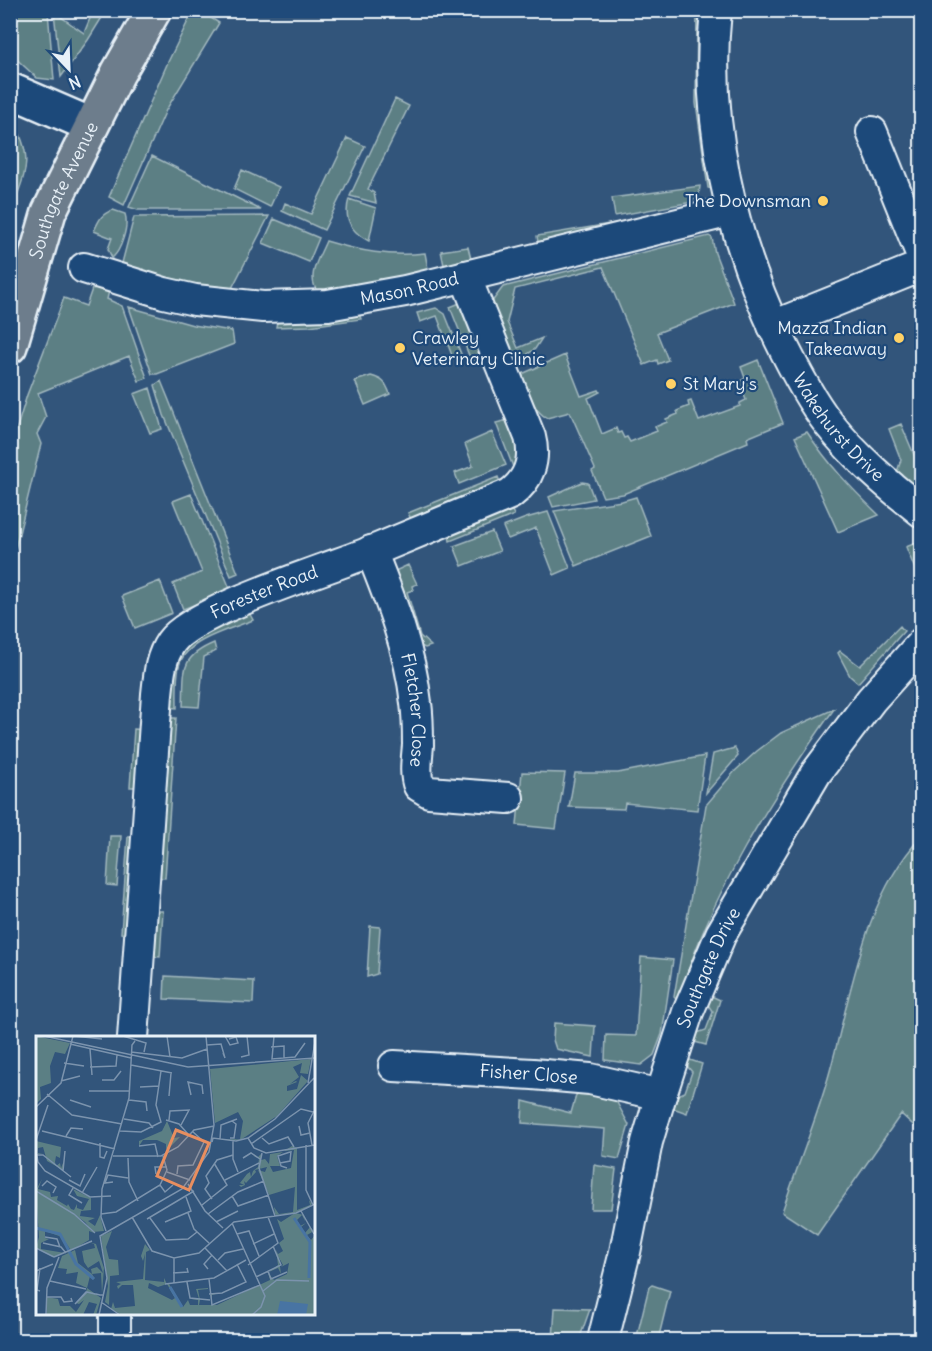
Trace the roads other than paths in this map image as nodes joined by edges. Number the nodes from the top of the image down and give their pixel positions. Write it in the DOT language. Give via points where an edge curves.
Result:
graph roads {
  1 [pos="154,10"];
  2 [pos="716,10"];
  3 [pos="10,90"];
  4 [pos="91,125"];
  5 [pos="872,132"];
  6 [pos="731,211"];
  7 [pos="921,256"];
  8 [pos="921,266"];
  9 [pos="84,268"];
  10 [pos="465,276"];
  11 [pos="774,326"];
  12 [pos="10,346"];
  13 [pos="921,512"];
  14 [pos="371,551"];
  15 [pos="921,643"];
  16 [pos="508,798"];
  17 [pos="133,1036"];
  18 [pos="393,1066"];
  19 [pos="661,1095"];
  20 [pos="115,1315"];
  21 [pos="115,1341"];
  22 [pos="603,1341"];
  1 -- 4 [label="main road, Southgate Avenue"];
  2 -- 6 [label="street, Wakehurst Drive" via="716,108"];
  3 -- 4 [label="street"];
  4 -- 12 [label="main road, Southgate Avenue" via="49,212"];
  5 -- 7 [label="street"];
  6 -- 10 [label="street, Mason Road"];
  6 -- 11 [label="street, Wakehurst Drive"];
  8 -- 11 [label="street"];
  9 -- 10 [label="street, Mason Road" via="195,300 263,307 328,305"];
  10 -- 14 [label="street, Forester Road" via="530,437 528,474 510,494"];
  11 -- 13 [label="street, Wakehurst Drive" via="794,369 828,423 883,482"];
  14 -- 16 [label="street, Fletcher Close" via="412,672 419,786 429,792"];
  14 -- 17 [label="street, Forester Road" via="211,614 172,640 161,662"];
  15 -- 19 [label="street, Southgate Drive" via="871,700 816,773 721,934 688,1012"];
  18 -- 19 [label="street, Fisher Close" via="590,1079"];
  19 -- 22 [label="street, Southgate Drive"];
  20 -- 21 [label="street"];
}
